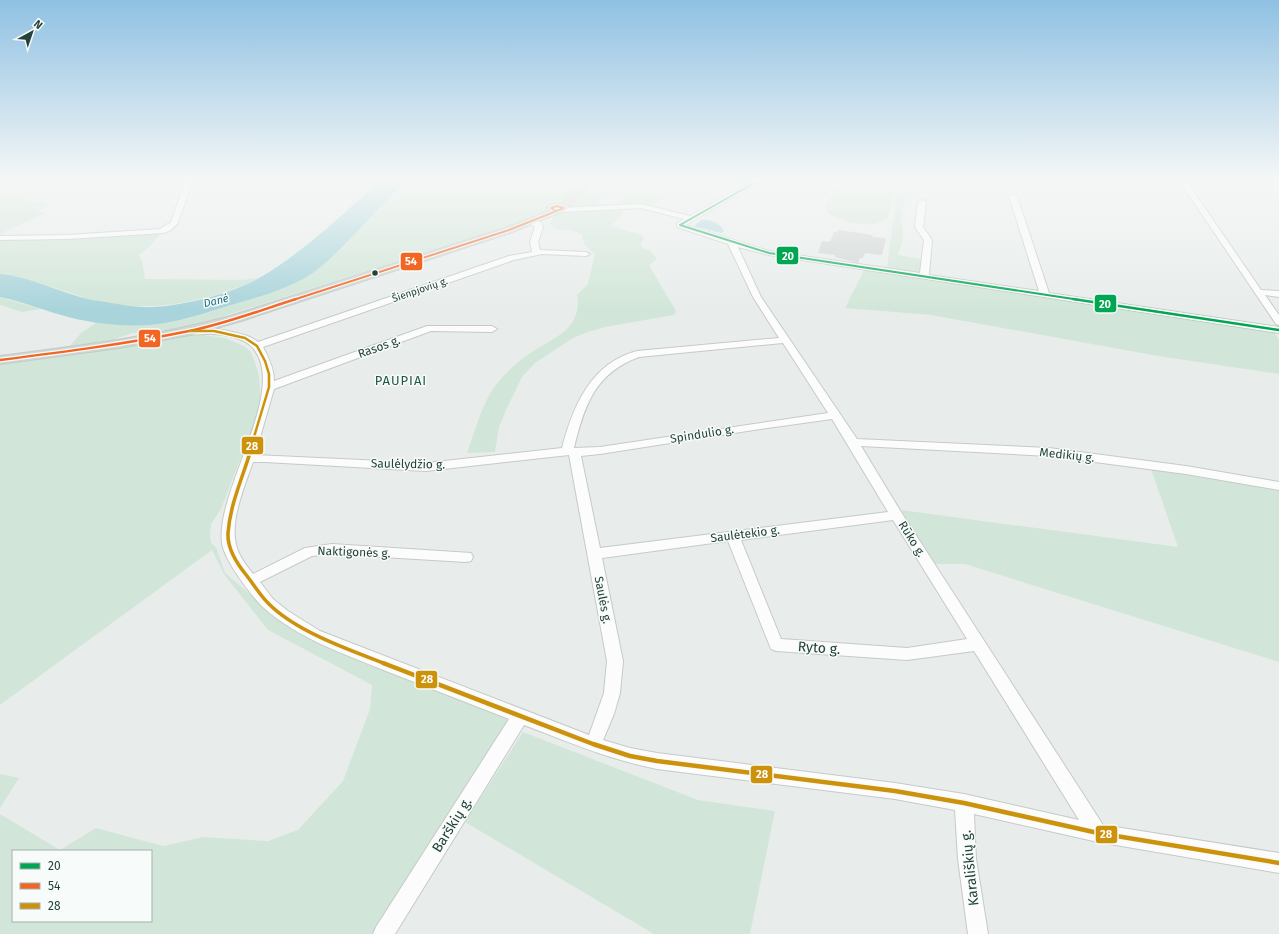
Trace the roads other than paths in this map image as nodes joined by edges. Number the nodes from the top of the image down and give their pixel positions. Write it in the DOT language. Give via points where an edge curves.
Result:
graph roads {
  1 [pos="174,223"];
  2 [pos="528,223"];
  3 [pos="532,223"];
  4 [pos="685,223"];
  5 [pos="920,223"];
  6 [pos="1022,223"];
  7 [pos="1211,223"];
  8 [pos="0,238"];
  9 [pos="732,243"];
  10 [pos="536,253"];
  11 [pos="586,254"];
  12 [pos="924,277"];
  13 [pos="1258,292"];
  14 [pos="1279,294"];
  15 [pos="1045,295"];
  16 [pos="1279,322"];
  17 [pos="228,327"];
  18 [pos="492,330"];
  19 [pos="1279,330"];
  20 [pos="786,340"];
  21 [pos="257,346"];
  22 [pos="0,360"];
  23 [pos="269,387"];
  24 [pos="836,415"];
  25 [pos="853,442"];
  26 [pos="571,452"];
  27 [pos="247,459"];
  28 [pos="1279,486"];
  29 [pos="896,515"];
  30 [pos="733,536"];
  31 [pos="594,554"];
  32 [pos="466,556"];
  33 [pos="250,581"];
  34 [pos="978,644"];
  35 [pos="520,716"];
  36 [pos="593,744"];
  37 [pos="964,803"];
  38 [pos="1098,833"];
  39 [pos="1279,862"];
  40 [pos="383,934"];
  41 [pos="978,934"];
  1 -- 8 [label="street" via="161,231"];
  2 -- 17 [label="main road"];
  3 -- 10 [label="street" via="539,227 534,242"];
  4 -- 9 [label="street" via="680,225"];
  5 -- 12 [label="street" via="919,227 928,240"];
  6 -- 15 [label="street"];
  7 -- 13 [label="street"];
  9 -- 12 [label="street" via="769,253"];
  9 -- 20 [label="street, Rūko g." via="757,297"];
  10 -- 11 [label="street, Šienpjovių g."];
  10 -- 21 [label="street, Šienpjovių g." via="497,263"];
  12 -- 15 [label="street"];
  13 -- 14 [label="street"];
  13 -- 16 [label="street"];
  15 -- 19 [label="street"];
  17 -- 21 [label="street"];
  17 -- 22 [label="main road" via="190,330 119,344"];
  18 -- 23 [label="street, Rasos g." via="430,328"];
  20 -- 24 [label="street, Rūko g."];
  20 -- 26 [label="street, Saulės g." via="637,354 620,360 608,368 583,400 574,422"];
  21 -- 23 [label="street" via="269,374"];
  23 -- 27 [label="street"];
  24 -- 25 [label="street, Rūko g."];
  24 -- 26 [label="street, Spindulio g." via="645,444"];
  25 -- 28 [label="street, Medikių g." via="1049,452 1186,470"];
  25 -- 29 [label="street, Rūko g."];
  26 -- 27 [label="street, Saulėlydžio g." via="426,467"];
  26 -- 31 [label="street, Saulės g."];
  27 -- 33 [label="street" via="233,504 228,533 229,545 238,565"];
  29 -- 30 [label="street, Saulėtekio g."];
  29 -- 34 [label="street, Rūko g."];
  30 -- 31 [label="street, Saulėtekio g."];
  30 -- 34 [label="street, Ryto g." via="776,645 907,654"];
  31 -- 36 [label="street, Saulės g." via="615,661 615,674 600,729"];
  32 -- 33 [label="street, Naktigonės g." via="332,549 310,551"];
  33 -- 35 [label="street" via="268,603 315,635"];
  34 -- 38 [label="street, Rūko g."];
  35 -- 36 [label="street"];
  35 -- 40 [label="street, Barškių g."];
  36 -- 37 [label="street" via="630,756 657,761 872,788"];
  37 -- 38 [label="street"];
  37 -- 41 [label="street, Karališkių g." via="967,859"];
  38 -- 39 [label="street"];
}
